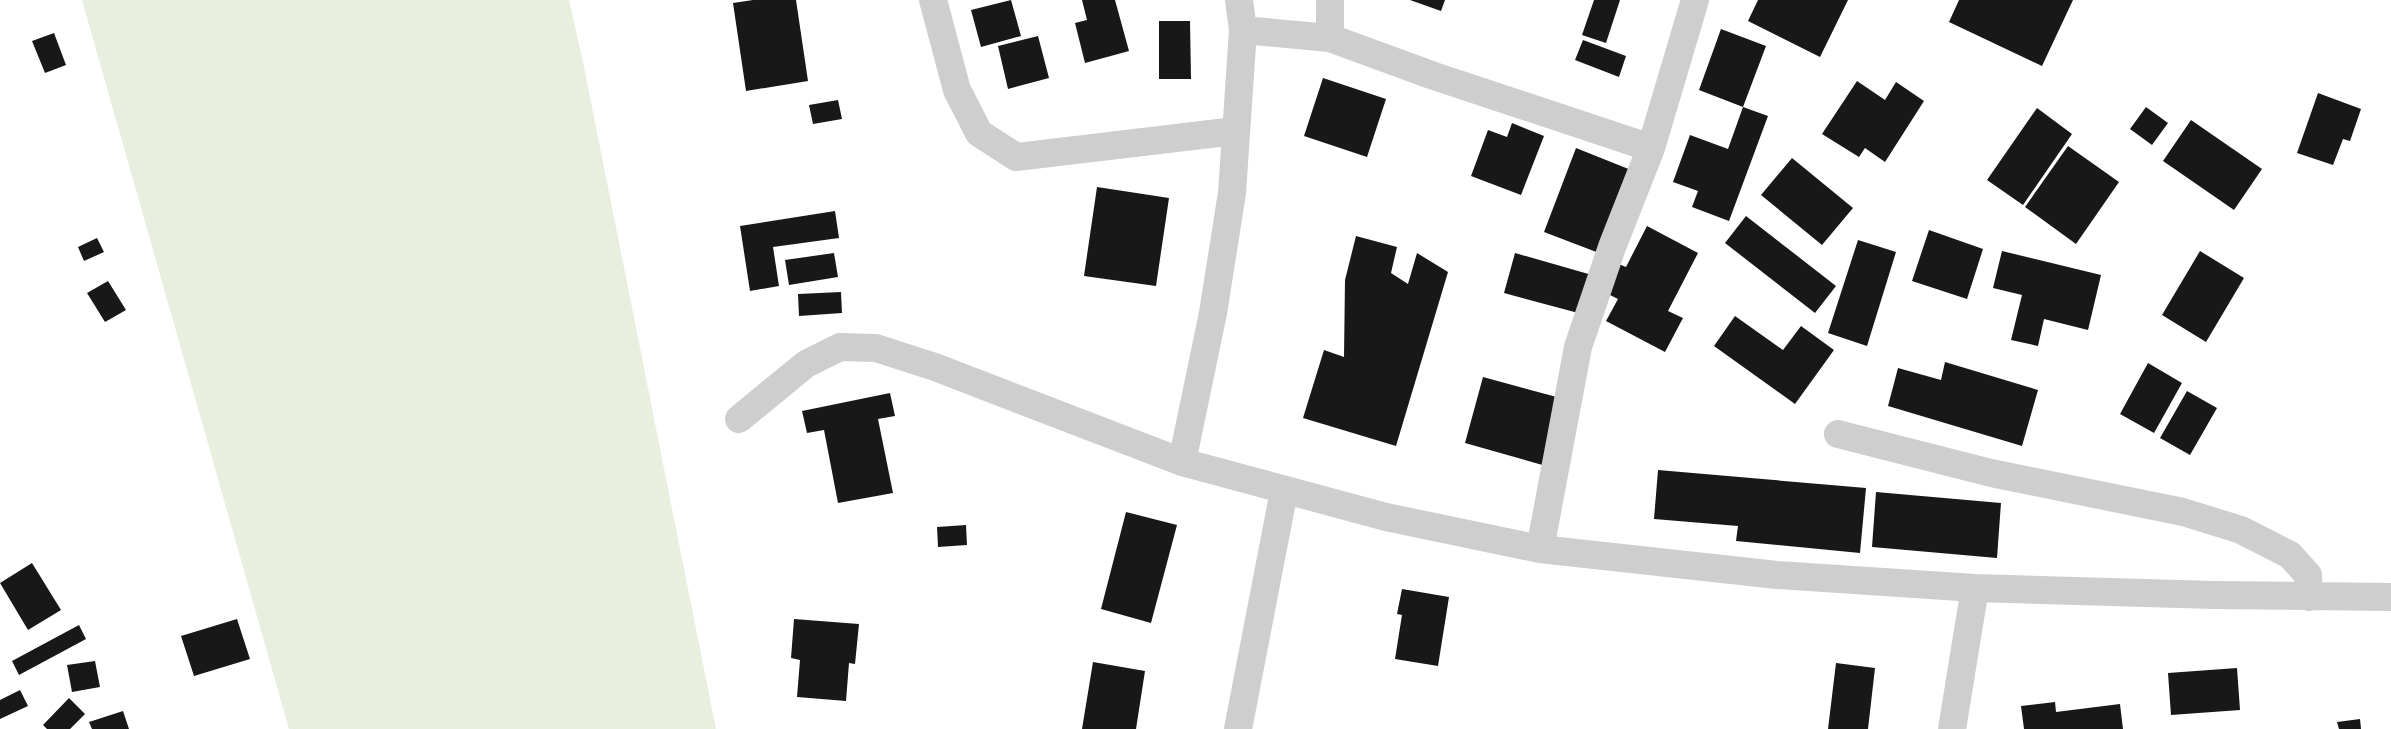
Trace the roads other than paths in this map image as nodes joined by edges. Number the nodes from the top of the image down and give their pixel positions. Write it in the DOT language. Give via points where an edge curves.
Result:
graph roads {
  1 [pos="933,0"];
  2 [pos="1239,0"];
  3 [pos="1330,0"];
  4 [pos="1695,0"];
  5 [pos="1243,30"];
  6 [pos="1330,38"];
  7 [pos="1234,131"];
  8 [pos="1651,148"];
  9 [pos="739,419"];
  10 [pos="1838,434"];
  11 [pos="1182,462"];
  12 [pos="1284,491"];
  13 [pos="1540,550"];
  14 [pos="1975,588"];
  15 [pos="2309,597"];
  16 [pos="2391,597"];
  17 [pos="1238,729"];
  18 [pos="1952,729"];
  1 -- 7 [label="street" via="957,90 979,133 1016,157"];
  2 -- 5 [label="street"];
  3 -- 6 [label="street"];
  4 -- 8 [label="street"];
  5 -- 6 [label="street"];
  5 -- 7 [label="street"];
  6 -- 8 [label="street"];
  7 -- 11 [label="street" via="1232,193 1215,304"];
  8 -- 13 [label="street" via="1612,247 1578,347"];
  9 -- 11 [label="street" via="806,364 840,347 876,348 935,366"];
  10 -- 15 [label="street" via="1991,473 2183,512 2241,530 2290,555 2308,575"];
  11 -- 12 [label="street"];
  12 -- 13 [label="street" via="1386,518"];
  12 -- 17 [label="street"];
  13 -- 14 [label="street" via="1777,575"];
  14 -- 15 [label="street"];
  14 -- 18 [label="street"];
  15 -- 16 [label="street"];
}
